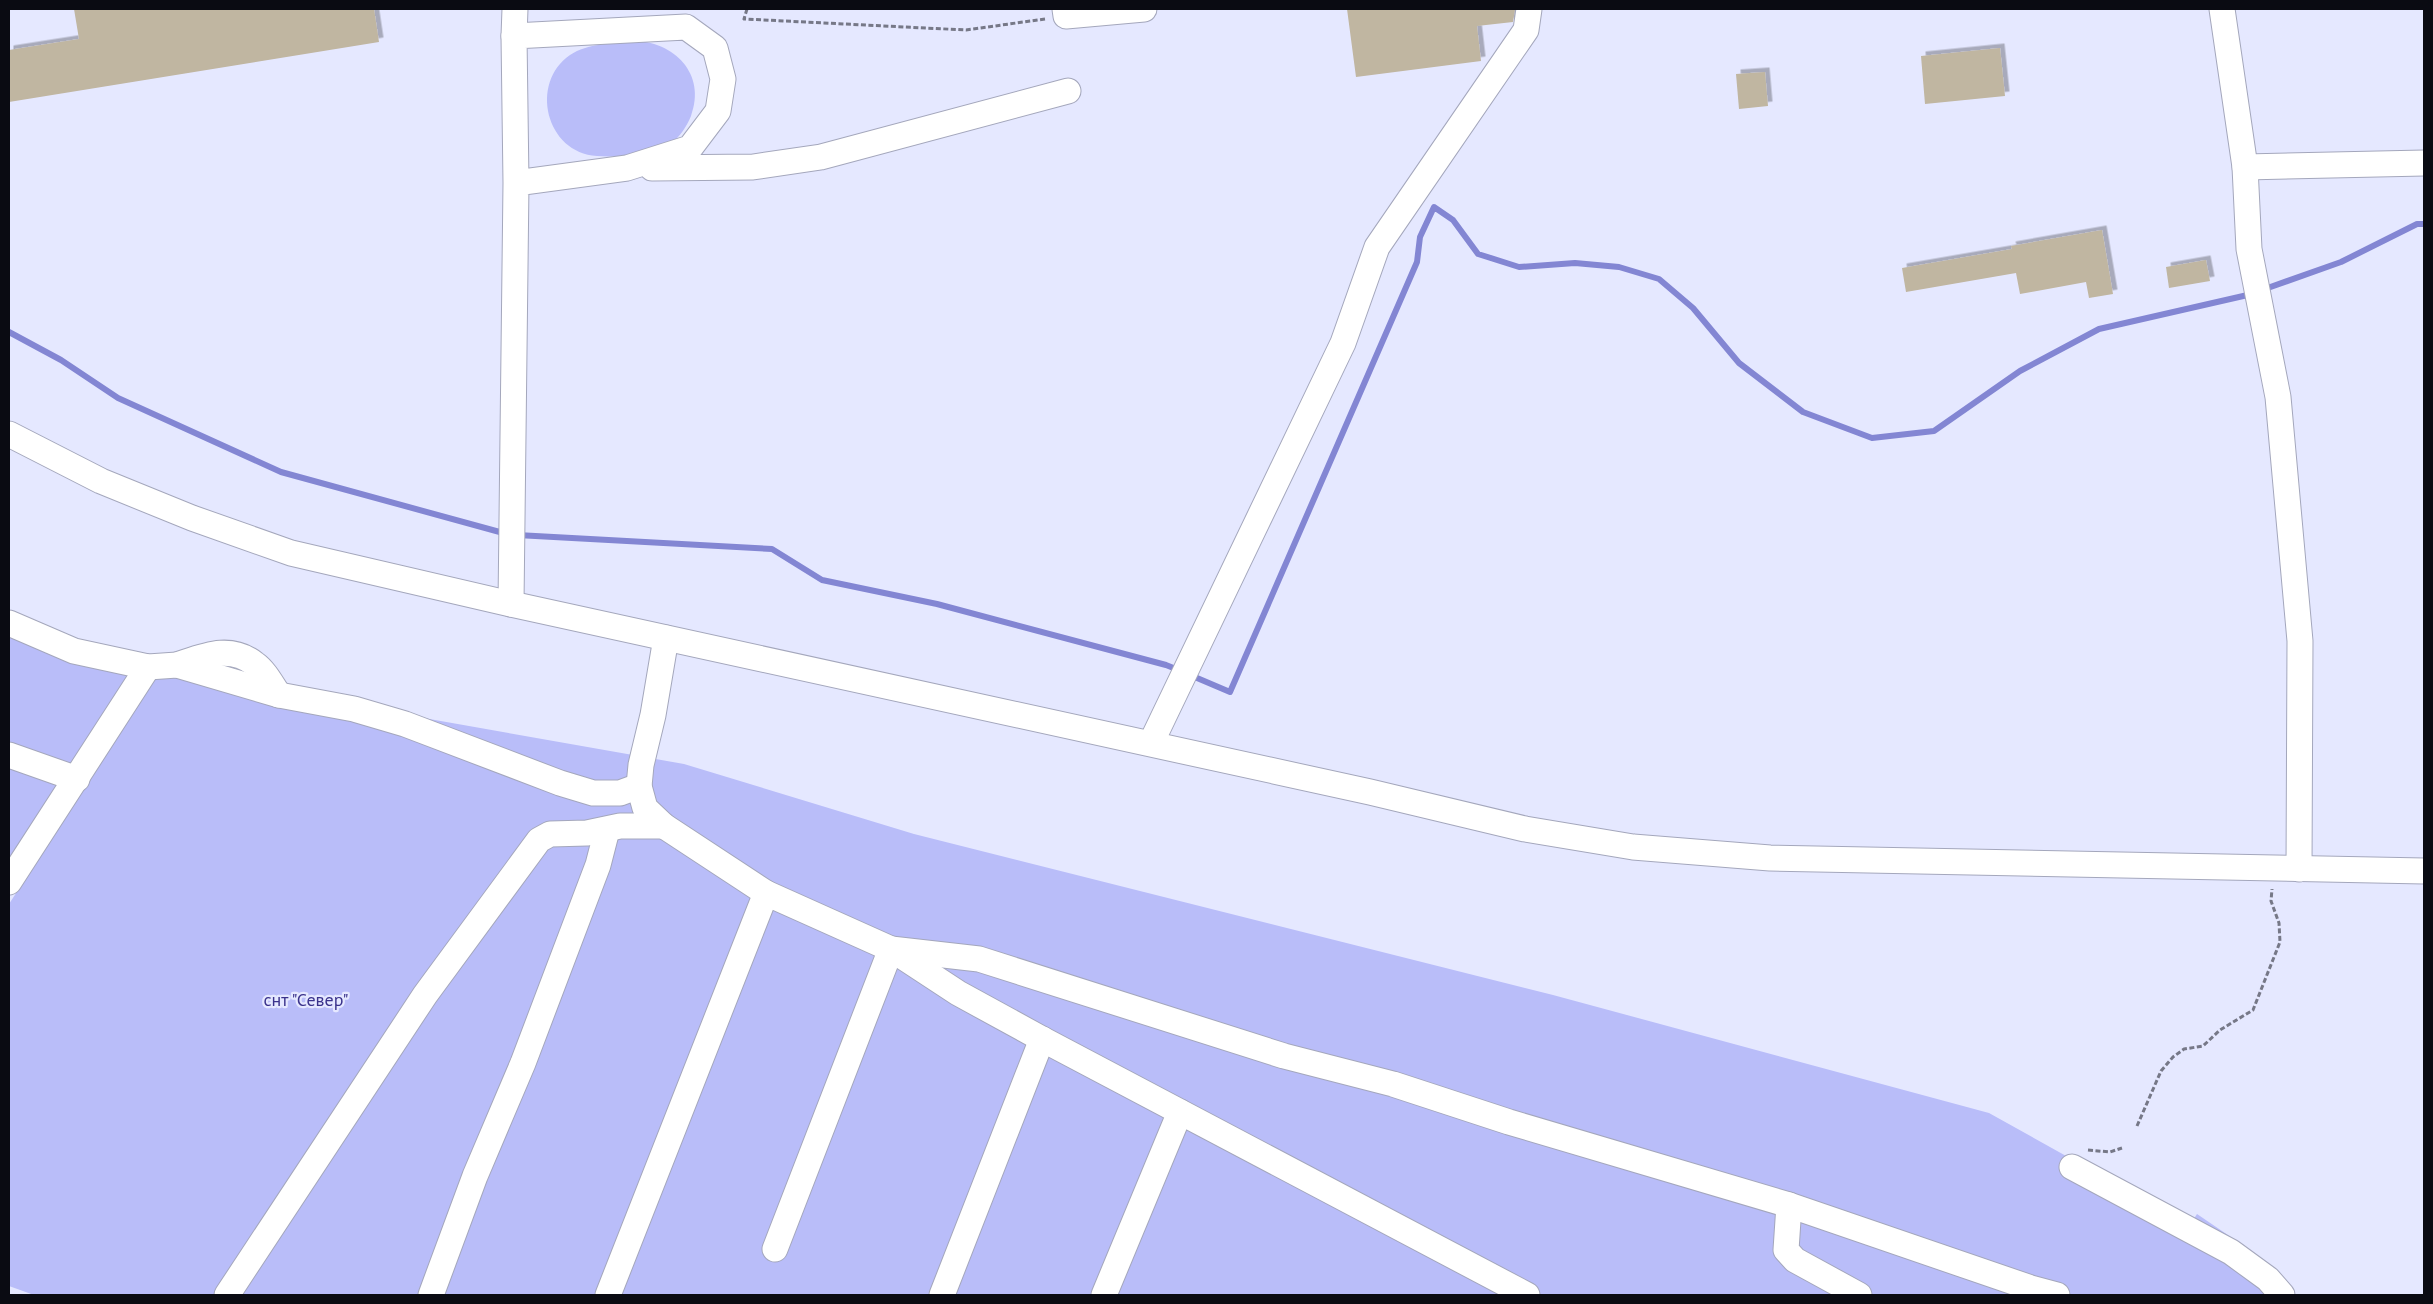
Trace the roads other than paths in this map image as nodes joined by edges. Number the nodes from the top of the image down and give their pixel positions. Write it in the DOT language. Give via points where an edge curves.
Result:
graph roads {
  1 [pos="515,9"];
  2 [pos="1144,9"];
  3 [pos="1529,9"];
  4 [pos="2222,9"];
  5 [pos="1065,12"];
  6 [pos="514,36"];
  7 [pos="1068,91"];
  8 [pos="2424,163"];
  9 [pos="2245,167"];
  10 [pos="628,168"];
  11 [pos="516,183"];
  12 [pos="9,434"];
  13 [pos="512,604"];
  14 [pos="9,623"];
  15 [pos="666,638"];
  16 [pos="148,668"];
  17 [pos="1151,744"];
  18 [pos="9,754"];
  19 [pos="77,780"];
  20 [pos="639,786"];
  21 [pos="664,826"];
  22 [pos="607,830"];
  23 [pos="2299,869"];
  24 [pos="2424,871"];
  25 [pos="9,882"];
  26 [pos="766,893"];
  27 [pos="891,949"];
  28 [pos="1042,1039"];
  29 [pos="1180,1112"];
  30 [pos="2072,1167"];
  31 [pos="1788,1205"];
  32 [pos="775,1249"];
  33 [pos="227,1295"];
  34 [pos="431,1295"];
  35 [pos="608,1295"];
  36 [pos="942,1295"];
  37 [pos="1104,1295"];
  38 [pos="1528,1295"];
  39 [pos="1859,1295"];
  40 [pos="2057,1295"];
  41 [pos="2282,1295"];
  1 -- 6 [label="street"];
  2 -- 5 [label="street"];
  3 -- 17 [label="street" via="1526,30 1377,247 1343,343"];
  4 -- 9 [label="street"];
  6 -- 10 [label="street" via="686,27 715,48 723,78 718,111 690,148"];
  6 -- 11 [label="street"];
  7 -- 10 [label="street" via="821,157 753,168"];
  8 -- 9 [label="street"];
  9 -- 23 [label="street" via="2249,249 2278,397 2300,641"];
  10 -- 11 [label="street"];
  11 -- 13 [label="street"];
  12 -- 13 [label="street" via="102,481 192,518 291,553"];
  13 -- 15 [label="street"];
  14 -- 16 [label="street" via="74,651"];
  15 -- 17 [label="street"];
  15 -- 20 [label="street"];
  16 -- 19 [label="street"];
  16 -- 20 [label="street" via="177,665 279,695 354,709 406,724 593,793 620,793"];
  17 -- 23 [label="street" via="1524,829 1632,847 1770,858"];
  18 -- 19 [label="street"];
  19 -- 25 [label="street"];
  20 -- 21 [label="street" via="645,808"];
  21 -- 22 [label="street" via="620,826"];
  21 -- 26 [label="street"];
  22 -- 33 [label="street" via="550,834 526,854 425,995"];
  22 -- 34 [label="street" via="598,865"];
  23 -- 24 [label="street"];
  26 -- 27 [label="street"];
  26 -- 35 [label="street"];
  27 -- 28 [label="street" via="958,993"];
  27 -- 31 [label="street" via="979,959 1284,1056 1393,1084"];
  27 -- 32 [label="street"];
  28 -- 29 [label="street"];
  28 -- 36 [label="street"];
  29 -- 37 [label="street"];
  29 -- 38 [label="street"];
  30 -- 41 [label="street" via="2231,1252 2268,1279"];
  31 -- 39 [label="street" via="1786,1250 1795,1260"];
  31 -- 40 [label="street"];
}
